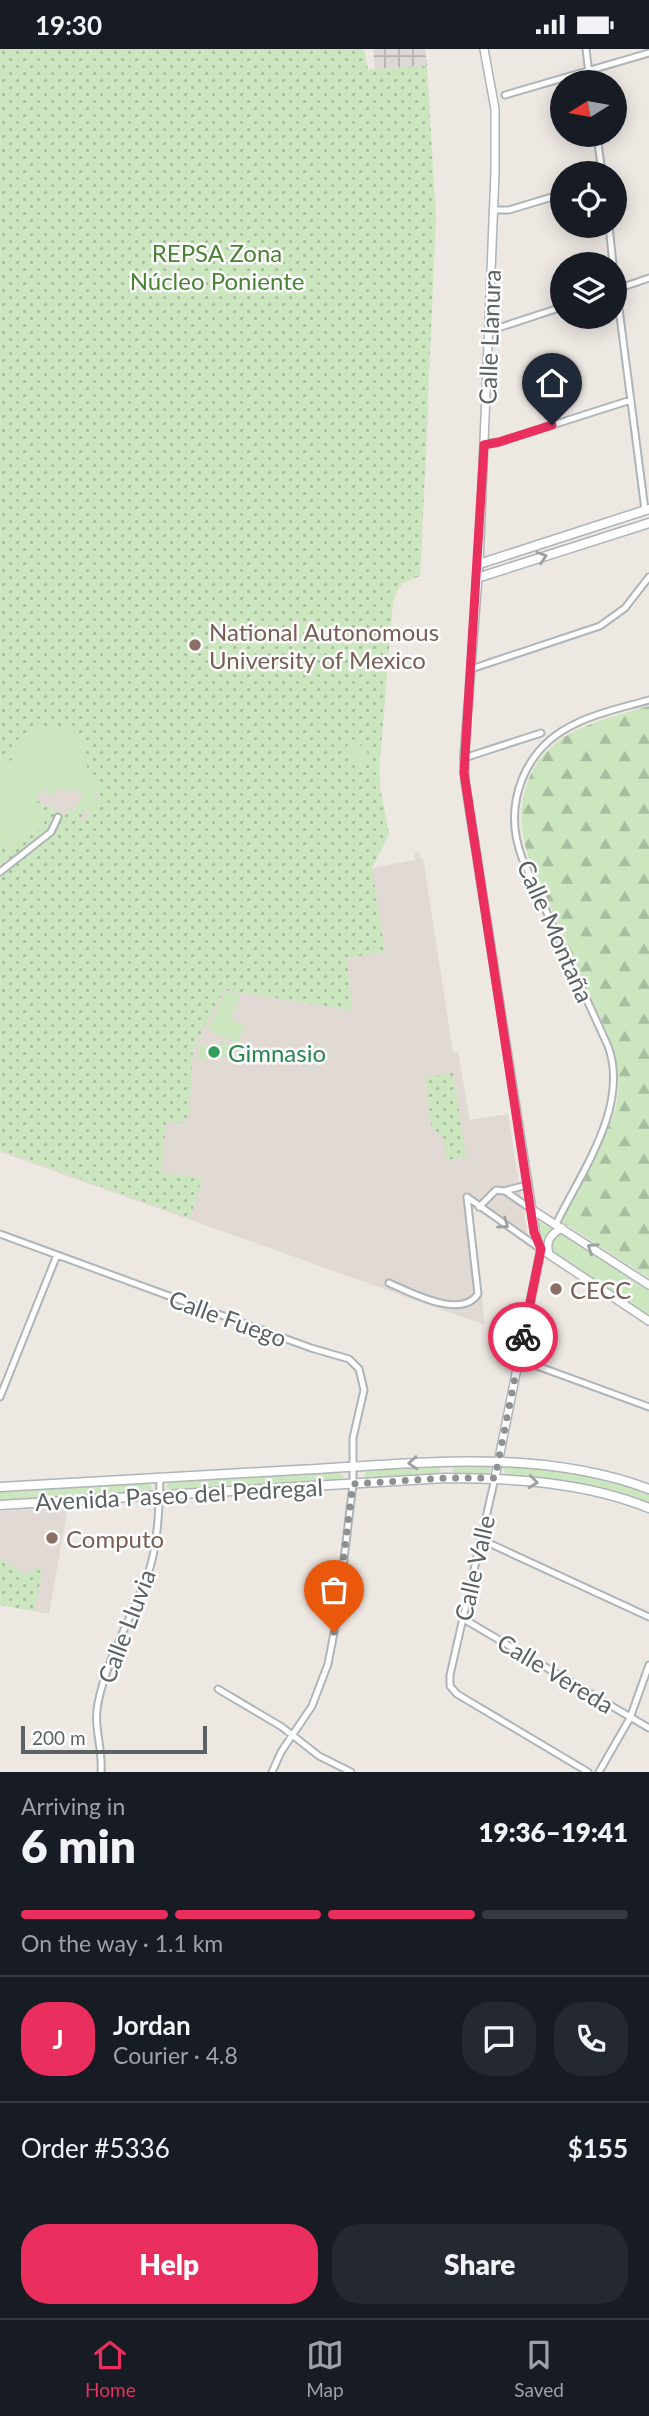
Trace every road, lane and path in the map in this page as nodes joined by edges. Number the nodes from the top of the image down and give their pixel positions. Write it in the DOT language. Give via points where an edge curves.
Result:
graph roads {
  1 [pos="484,49"];
  2 [pos="586,49"];
  3 [pos="649,53"];
  4 [pos="588,70"];
  5 [pos="591,70"];
  6 [pos="550,82"];
  7 [pos="505,95"];
  8 [pos="550,198"];
  9 [pos="494,210"];
  10 [pos="649,278"];
  11 [pos="627,285"];
  12 [pos="550,311"];
  13 [pos="621,329"];
  14 [pos="489,331"];
  15 [pos="631,400"];
  16 [pos="484,445"];
  17 [pos="647,509"];
  18 [pos="649,523"];
  19 [pos="585,529"];
  20 [pos="589,542"];
  21 [pos="504,556"];
  22 [pos="478,564"];
  23 [pos="508,569"];
  24 [pos="649,577"];
  25 [pos="477,578"];
  26 [pos="471,669"];
  27 [pos="649,701"];
  28 [pos="541,733"];
  29 [pos="464,758"];
  30 [pos="58,817"];
  31 [pos="0,872"];
  32 [pos="527,1185"];
  33 [pos="505,1191"];
  34 [pos="479,1207"];
  35 [pos="531,1209"];
  36 [pos="559,1226"];
  37 [pos="0,1234"];
  38 [pos="545,1252"];
  39 [pos="57,1255"];
  40 [pos="388,1283"];
  41 [pos="649,1285"];
  42 [pos="649,1321"];
  43 [pos="518,1359"];
  44 [pos="0,1397"];
  45 [pos="649,1407"];
  46 [pos="445,1461"];
  47 [pos="498,1461"];
  48 [pos="353,1467"];
  49 [pos="445,1478"];
  50 [pos="495,1478"];
  51 [pos="160,1479"];
  52 [pos="353,1484"];
  53 [pos="0,1487"];
  54 [pos="649,1489"];
  55 [pos="159,1496"];
  56 [pos="0,1505"];
  57 [pos="649,1508"];
  58 [pos="480,1539"];
  59 [pos="649,1617"];
  60 [pos="462,1618"];
  61 [pos="649,1665"];
  62 [pos="218,1689"];
  63 [pos="630,1718"];
  64 [pos="649,1728"];
  65 [pos="293,1735"];
  66 [pos="101,1772"];
  67 [pos="272,1772"];
  68 [pos="351,1772"];
  69 [pos="588,1772"];
  70 [pos="599,1772"];
  1 -- 9 [label="street, Calle Llanura" via="496,116"];
  2 -- 4 [label="street"];
  3 -- 5 [label="street"];
  6 -- 7 [label="street"];
  8 -- 9 [label="street"];
  9 -- 14 [label="street, Calle Llanura"];
  10 -- 11 [label="street"];
  12 -- 14 [label="street"];
  13 -- 15 [label="street"];
  14 -- 16 [label="street, Calle Llanura"];
  15 -- 16 [label="street"];
  15 -- 17 [label="street"];
  16 -- 22 [label="street, Calle Llanura"];
  17 -- 19 [label="main road"];
  18 -- 20 [label="main road"];
  19 -- 20 [label="main road"];
  19 -- 21 [label="main road"];
  23 -- 20 [label="main road, one-way"];
  21 -- 22 [label="main road"];
  21 -- 23 [label="main road"];
  22 -- 25 [label="street, Calle Llanura"];
  23 -- 25 [label="main road"];
  24 -- 26 [label="street" via="631,603 600,626"];
  25 -- 26 [label="street, Calle Llanura"];
  26 -- 29 [label="street, Calle Llanura"];
  27 -- 36 [label="street, Calle Montaña" via="584,719 551,738 532,759 517,793 514,823 520,851 608,1046 614,1075 604,1127"];
  28 -- 29 [label="street"];
  29 -- 32 [label="street, Calle Llanura"];
  30 -- 31 [label="street" via="51,832"];
  32 -- 33 [label="street"];
  32 -- 35 [label="street, Calle Llanura"];
  33 -- 34 [label="street" via="496,1189"];
  33 -- 35 [label="street"];
  34 -- 38 [label="street, one-way"];
  34 -- 40 [label="street" via="467,1197 475,1299 451,1305"];
  35 -- 36 [label="street"];
  35 -- 38 [label="street, Calle Llanura" via="534,1232"];
  36 -- 38 [label="street"];
  41 -- 36 [label="street, one-way"];
  37 -- 39 [label="street, Calle Fuego"];
  38 -- 42 [label="street"];
  38 -- 43 [label="street, Calle Valle"];
  39 -- 44 [label="street"];
  39 -- 48 [label="street, Calle Fuego" via="349,1359 359,1369 364,1390 354,1430"];
  43 -- 45 [label="street"];
  43 -- 47 [label="street, Calle Valle"];
  46 -- 47 [label="main road, Avenida Paseo del Pedregal"];
  46 -- 48 [label="main road, Avenida Paseo del Pedregal, one-way"];
  46 -- 49 [label="main road"];
  47 -- 50 [label="street, Calle Valle"];
  47 -- 54 [label="main road, Avenida Paseo del Pedregal" via="595,1473"];
  48 -- 51 [label="main road, Avenida Paseo del Pedregal"];
  48 -- 52 [label="street, Calle Fuego"];
  49 -- 50 [label="main road, Avenida Paseo del Pedregal"];
  49 -- 52 [label="main road, Avenida Paseo del Pedregal"];
  50 -- 57 [label="main road, Avenida Paseo del Pedregal, one-way" via="583,1489"];
  50 -- 58 [label="street, Calle Valle"];
  51 -- 53 [label="main road, Avenida Paseo del Pedregal"];
  51 -- 55 [label="street, Calle Lluvia"];
  52 -- 55 [label="main road, Avenida Paseo del Pedregal"];
  52 -- 65 [label="street, Calle Fuego" via="328,1664 317,1697"];
  55 -- 56 [label="main road, Avenida Paseo del Pedregal"];
  55 -- 66 [label="street, Calle Lluvia" via="148,1572 99,1700 95,1720"];
  58 -- 59 [label="street"];
  58 -- 60 [label="street, Calle Valle"];
  60 -- 63 [label="street, Calle Vereda"];
  60 -- 69 [label="street, Calle Valle" via="449,1679 452,1689"];
  61 -- 63 [label="street"];
  62 -- 65 [label="street"];
  63 -- 64 [label="street, Calle Vereda"];
  63 -- 70 [label="street"];
  65 -- 67 [label="street, Calle Fuego"];
  65 -- 68 [label="street" via="319,1756"];
}
